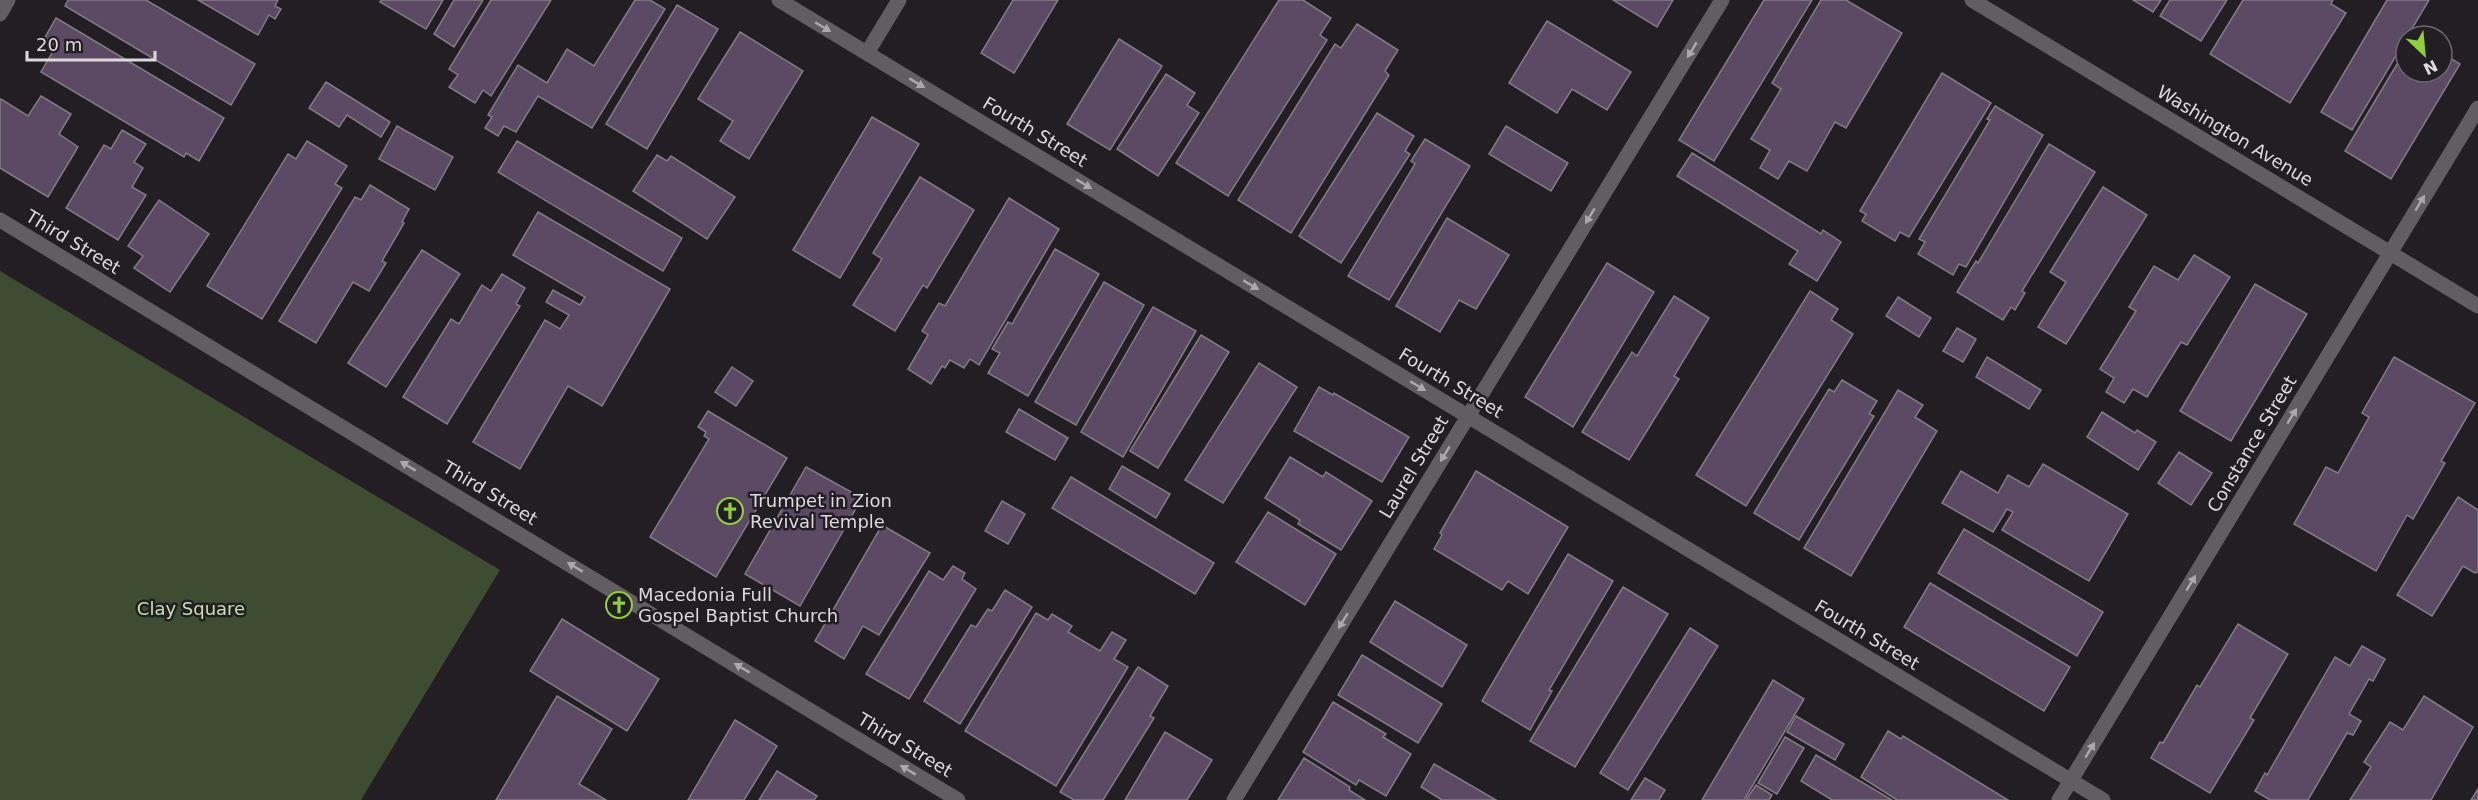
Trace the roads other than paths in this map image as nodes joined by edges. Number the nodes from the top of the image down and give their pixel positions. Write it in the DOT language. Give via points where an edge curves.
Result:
graph roads {
  1 [pos="8,0"];
  2 [pos="779,0"];
  3 [pos="899,0"];
  4 [pos="1722,0"];
  5 [pos="1972,0"];
  6 [pos="0,14"];
  7 [pos="867,53"];
  8 [pos="2478,108"];
  9 [pos="0,220"];
  10 [pos="2390,253"];
  11 [pos="2478,306"];
  12 [pos="1468,416"];
  13 [pos="2071,781"];
  14 [pos="958,800"];
  15 [pos="1234,800"];
  16 [pos="2060,800"];
  17 [pos="2103,800"];
  1 -- 6 [label="street"];
  2 -- 7 [label="street, Fourth Street, one-way"];
  3 -- 7 [label="street"];
  4 -- 12 [label="street, Laurel Street, one-way"];
  5 -- 10 [label="street, Washington Avenue"];
  7 -- 12 [label="street, Fourth Street, one-way"];
  10 -- 8 [label="street, Constance Street, one-way"];
  14 -- 9 [label="street, Third Street, one-way"];
  10 -- 11 [label="street, Washington Avenue"];
  13 -- 10 [label="street, Constance Street, one-way"];
  12 -- 13 [label="street, Fourth Street"];
  12 -- 15 [label="street, Laurel Street, one-way"];
  13 -- 16 [label="street, Constance Street"];
  13 -- 17 [label="street, Fourth Street"];
}
